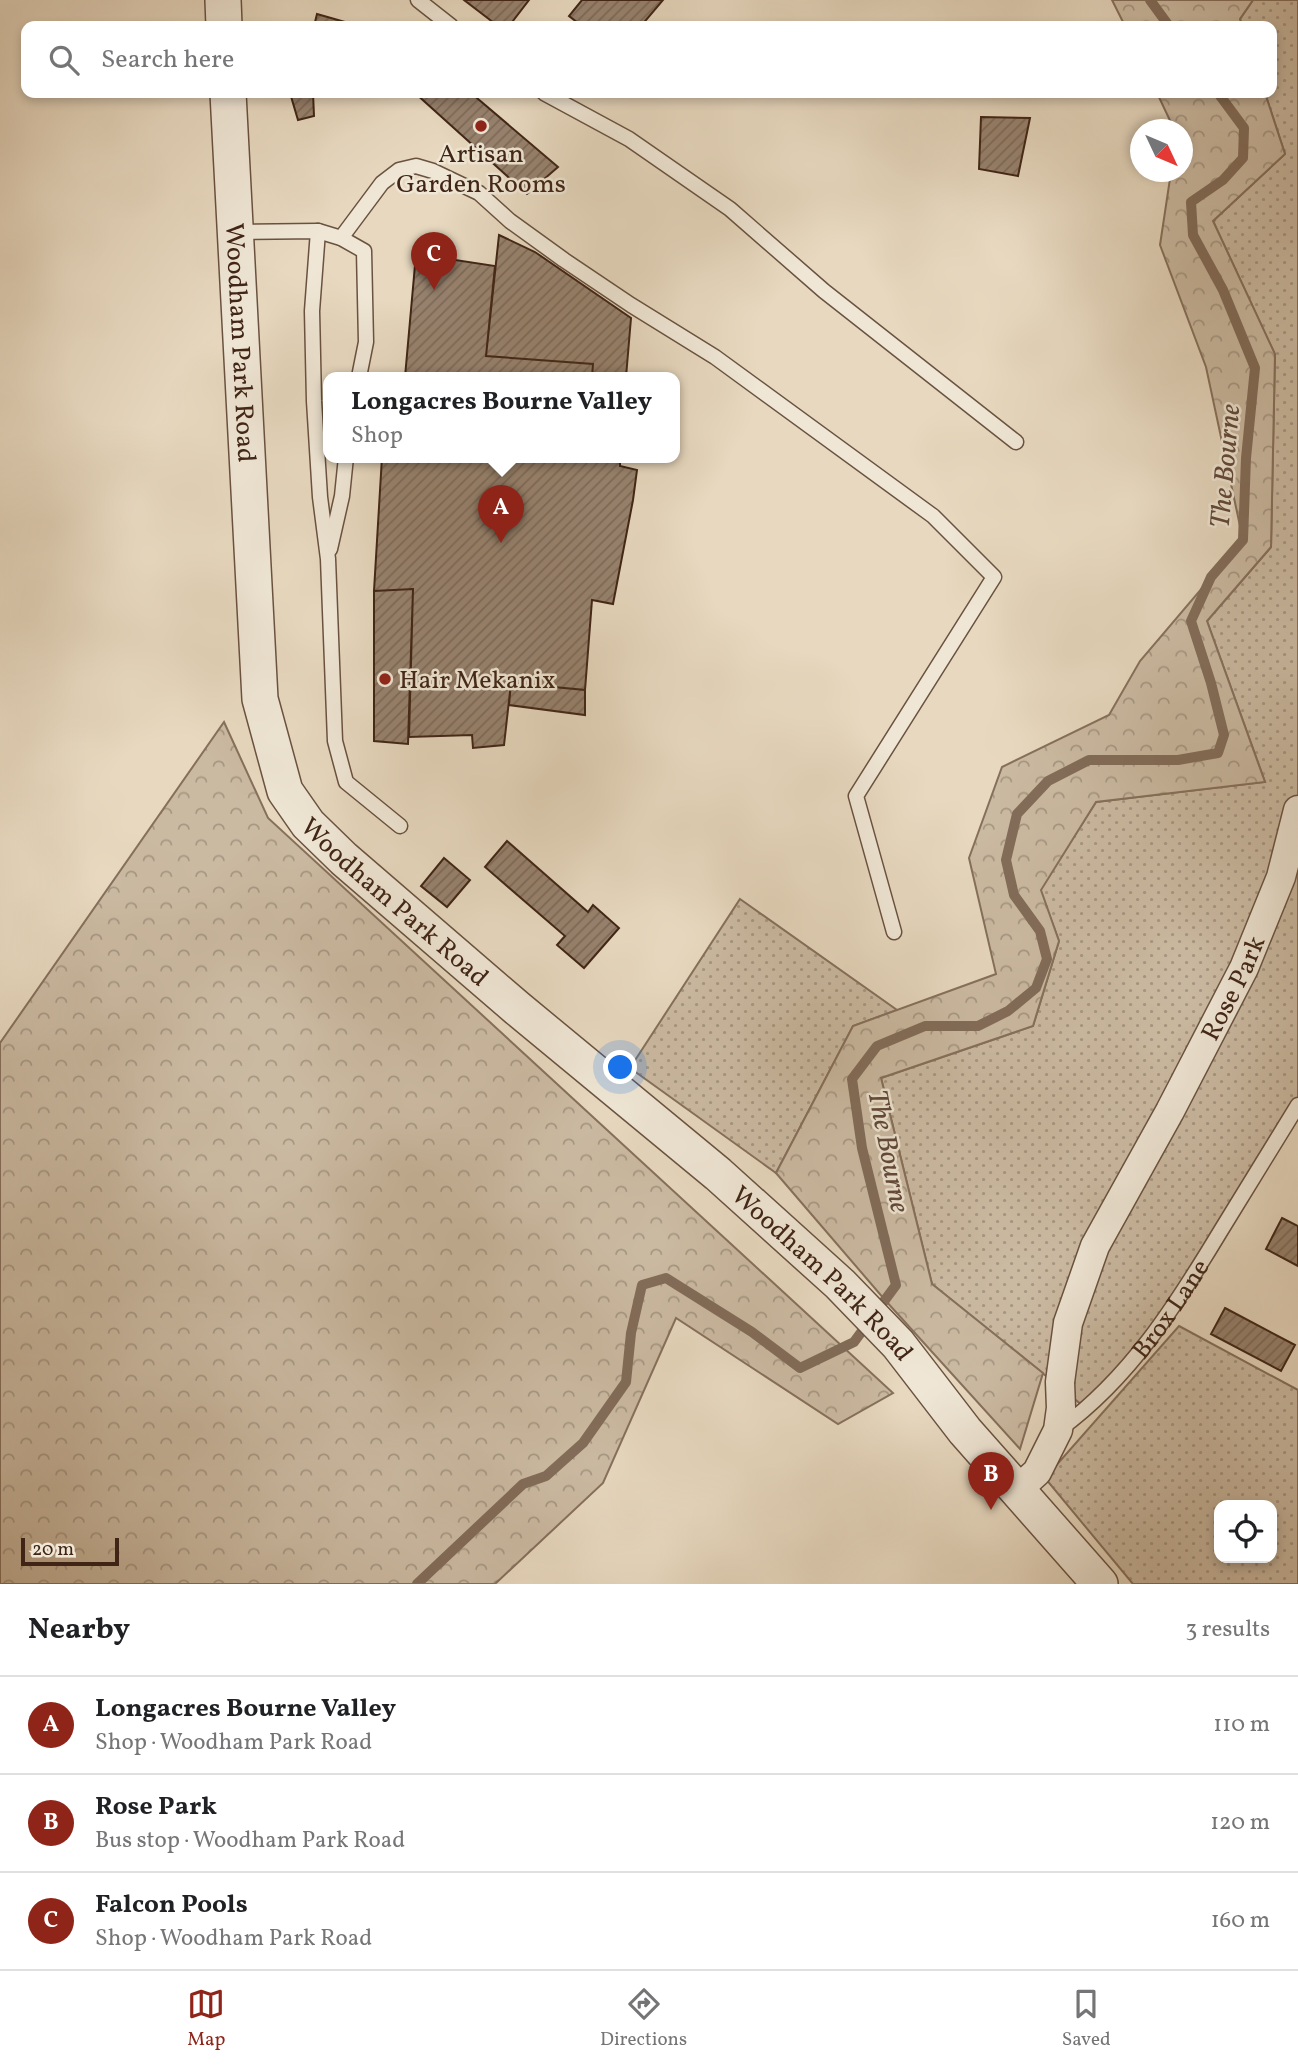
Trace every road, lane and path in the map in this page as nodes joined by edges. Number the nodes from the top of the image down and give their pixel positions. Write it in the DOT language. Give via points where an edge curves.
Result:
graph roads {
  1 [pos="223,0"];
  2 [pos="418,0"];
  3 [pos="225,21"];
  4 [pos="445,21"];
  5 [pos="228,98"];
  6 [pos="553,98"];
  7 [pos="318,231"];
  8 [pos="235,232"];
  9 [pos="341,238"];
  10 [pos="360,372"];
  11 [pos="1016,442"];
  12 [pos="345,463"];
  13 [pos="328,559"];
  14 [pos="1298,810"];
  15 [pos="400,826"];
  16 [pos="894,932"];
  17 [pos="1298,1105"];
  18 [pos="1058,1430"];
  19 [pos="1017,1490"];
  20 [pos="1100,1584"];
  1 -- 3 [label="street"];
  2 -- 4 [label="lane"];
  5 -- 8 [label="street, Woodham Park Road"];
  6 -- 11 [label="lane" via="629,139 730,209 824,291"];
  7 -- 8 [label="lane"];
  7 -- 9 [label="lane"];
  7 -- 13 [label="lane" via="312,311 314,401"];
  8 -- 19 [label="street, Woodham Park Road" via="260,699 285,791 308,824 344,859 718,1174 840,1284 898,1345"];
  9 -- 10 [label="lane" via="364,251 366,342"];
  9 -- 16 [label="lane" via="382,183 399,170 416,166 433,171 479,194 564,260 715,357 933,516 994,577 856,796"];
  12 -- 13 [label="lane"];
  13 -- 15 [label="lane" via="337,751 346,782"];
  14 -- 18 [label="street, Rose Park" via="1280,877 1244,968 1095,1247 1068,1323"];
  17 -- 18 [label="lane, Brox Lane" via="1176,1305 1119,1377"];
  18 -- 19 [label="street, Brox Lane" via="1037,1472"];
  19 -- 20 [label="street, Woodham Park Road"];
}
